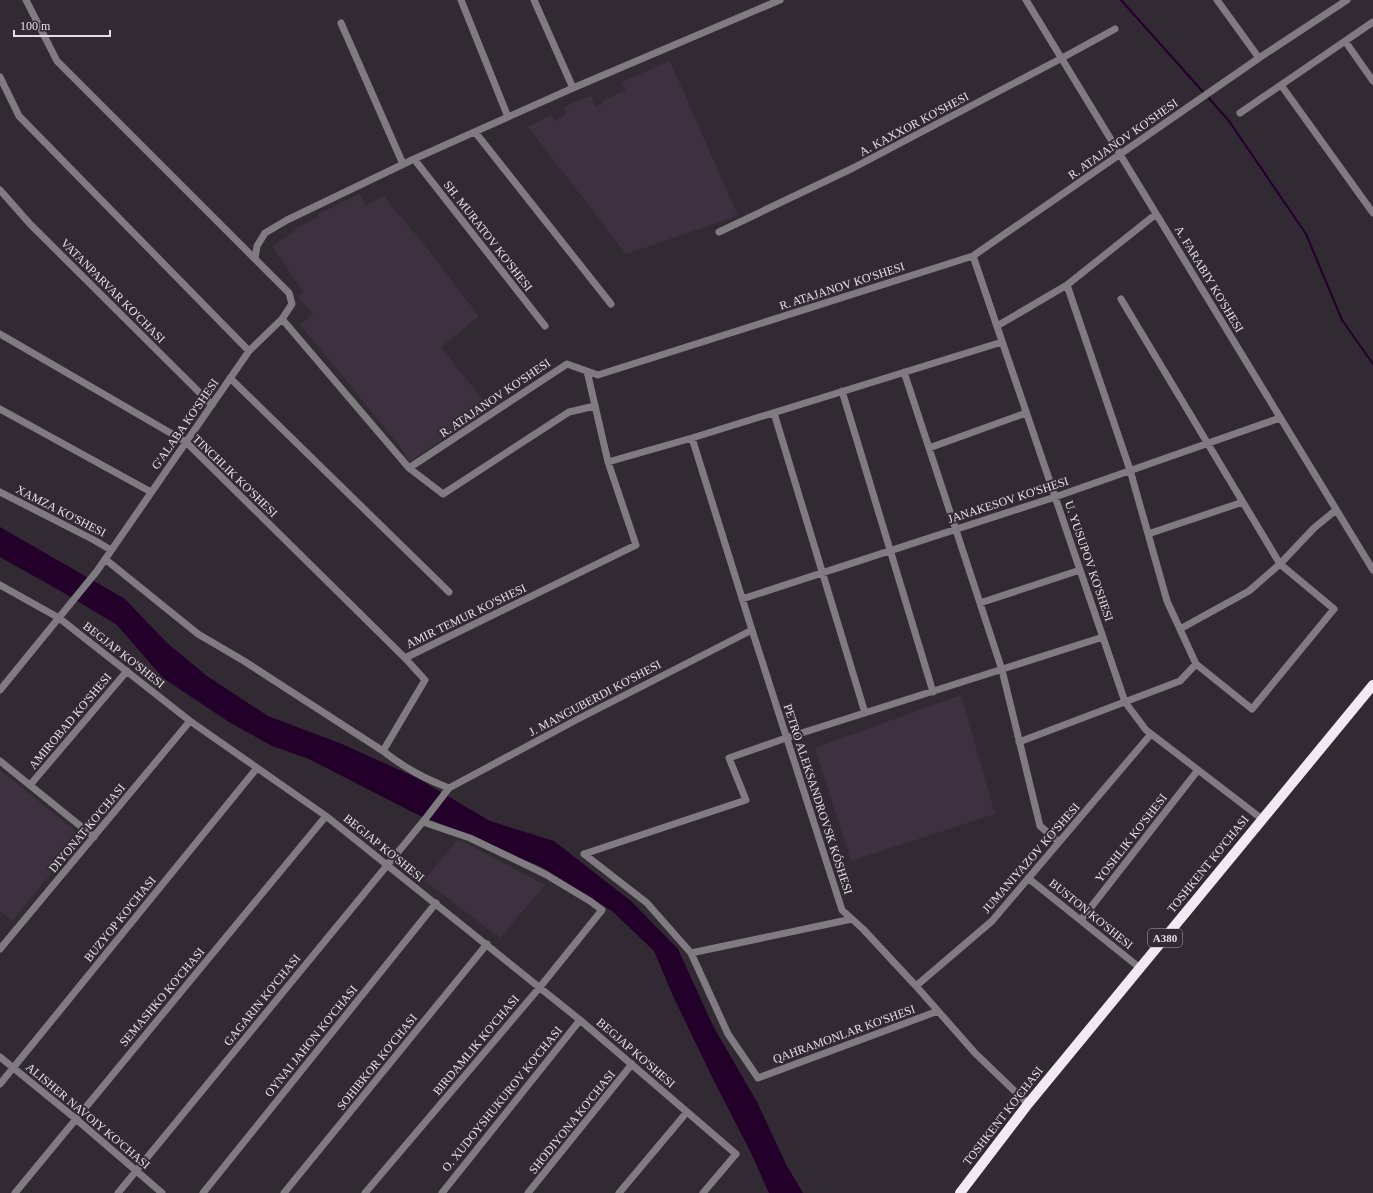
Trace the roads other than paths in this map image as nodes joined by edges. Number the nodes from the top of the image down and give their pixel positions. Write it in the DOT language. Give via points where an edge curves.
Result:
graph roads {
  1 [pos="26,0"];
  2 [pos="461,0"];
  3 [pos="534,0"];
  4 [pos="780,0"];
  5 [pos="1026,0"];
  6 [pos="1217,0"];
  7 [pos="1347,0"];
  8 [pos="1373,22"];
  9 [pos="341,23"];
  10 [pos="1115,29"];
  11 [pos="1345,41"];
  12 [pos="1062,58"];
  13 [pos="1259,58"];
  14 [pos="0,77"];
  15 [pos="1373,81"];
  16 [pos="1281,85"];
  17 [pos="573,88"];
  18 [pos="1240,113"];
  19 [pos="508,117"];
  20 [pos="475,132"];
  21 [pos="1120,154"];
  22 [pos="414,159"];
  23 [pos="403,164"];
  24 [pos="0,190"];
  25 [pos="1373,213"];
  26 [pos="1156,214"];
  27 [pos="719,232"];
  28 [pos="973,256"];
  29 [pos="255,259"];
  30 [pos="1067,284"];
  31 [pos="1121,299"];
  32 [pos="611,304"];
  33 [pos="282,319"];
  34 [pos="545,326"];
  35 [pos="997,326"];
  36 [pos="0,334"];
  37 [pos="1002,342"];
  38 [pos="249,352"];
  39 [pos="587,371"];
  40 [pos="904,372"];
  41 [pos="230,378"];
  42 [pos="842,392"];
  43 [pos="212,405"];
  44 [pos="595,406"];
  45 [pos="0,409"];
  46 [pos="774,412"];
  47 [pos="1026,413"];
  48 [pos="1280,418"];
  49 [pos="692,438"];
  50 [pos="186,442"];
  51 [pos="1208,443"];
  52 [pos="929,448"];
  53 [pos="608,462"];
  54 [pos="409,468"];
  55 [pos="1130,470"];
  56 [pos="0,492"];
  57 [pos="151,492"];
  58 [pos="1055,496"];
  59 [pos="1243,502"];
  60 [pos="1336,510"];
  61 [pos="956,529"];
  62 [pos="1148,534"];
  63 [pos="111,550"];
  64 [pos="891,551"];
  65 [pos="105,559"];
  66 [pos="1280,564"];
  67 [pos="1080,570"];
  68 [pos="1373,570"];
  69 [pos="822,573"];
  70 [pos="0,585"];
  71 [pos="449,592"];
  72 [pos="742,600"];
  73 [pos="980,603"];
  74 [pos="59,618"];
  75 [pos="752,630"];
  76 [pos="1180,630"];
  77 [pos="1103,637"];
  78 [pos="405,658"];
  79 [pos="1196,664"];
  80 [pos="1002,670"];
  81 [pos="127,671"];
  82 [pos="1373,685"];
  83 [pos="0,690"];
  84 [pos="933,692"];
  85 [pos="1125,702"];
  86 [pos="865,714"];
  87 [pos="190,721"];
  88 [pos="1151,734"];
  89 [pos="786,738"];
  90 [pos="1019,742"];
  91 [pos="383,751"];
  92 [pos="0,761"];
  93 [pos="258,768"];
  94 [pos="1198,770"];
  95 [pos="30,785"];
  96 [pos="447,791"];
  97 [pos="326,816"];
  98 [pos="1262,819"];
  99 [pos="424,820"];
  100 [pos="94,837"];
  101 [pos="1059,842"];
  102 [pos="388,865"];
  103 [pos="1028,878"];
  104 [pos="436,903"];
  105 [pos="852,919"];
  106 [pos="1081,920"];
  107 [pos="487,944"];
  108 [pos="0,949"];
  109 [pos="691,953"];
  110 [pos="1140,968"];
  111 [pos="916,986"];
  112 [pos="540,987"];
  113 [pos="938,1011"];
  114 [pos="580,1020"];
  115 [pos="0,1057"];
  116 [pos="632,1064"];
  117 [pos="13,1068"];
  118 [pos="0,1084"];
  119 [pos="1028,1104"];
  120 [pos="687,1112"];
  121 [pos="76,1119"];
  122 [pos="136,1171"];
  123 [pos="16,1193"];
  124 [pos="118,1193"];
  125 [pos="162,1193"];
  126 [pos="203,1193"];
  127 [pos="284,1193"];
  128 [pos="365,1193"];
  129 [pos="442,1193"];
  130 [pos="528,1193"];
  131 [pos="619,1193"];
  132 [pos="703,1193"];
  133 [pos="960,1193"];
  1 -- 29 [label="street" via="57,61"];
  2 -- 19 [label="street"];
  3 -- 17 [label="street"];
  4 -- 17 [label="street"];
  5 -- 12 [label="street, A. FARABIY KO'SHESI"];
  6 -- 13 [label="street"];
  7 -- 13 [label="street, R. ATAJANOV KO'SHESI"];
  8 -- 11 [label="street"];
  9 -- 23 [label="street"];
  10 -- 12 [label="street, A. KAXXOR KO'SHESI"];
  11 -- 15 [label="street"];
  11 -- 16 [label="street"];
  12 -- 21 [label="street, A. FARABIY KO'SHESI"];
  12 -- 27 [label="street, A. KAXXOR KO'SHESI" via="853,168"];
  13 -- 21 [label="street, R. ATAJANOV KO'SHESI"];
  14 -- 38 [label="street" via="19,116"];
  16 -- 18 [label="street"];
  16 -- 25 [label="street"];
  17 -- 19 [label="street"];
  19 -- 20 [label="street"];
  20 -- 22 [label="street"];
  20 -- 32 [label="street"];
  21 -- 26 [label="street, A. FARABIY KO'SHESI"];
  21 -- 28 [label="street, R. ATAJANOV KO'SHESI"];
  22 -- 23 [label="street"];
  22 -- 34 [label="street, SH. MURATOV KO'SHESI"];
  23 -- 29 [label="street" via="265,233 257,246"];
  24 -- 43 [label="street, VATANPARVAR KO'CHASI" via="30,224"];
  26 -- 30 [label="street"];
  26 -- 48 [label="street, A. FARABIY KO'SHESI"];
  28 -- 35 [label="street, U. YUSUPOV KO'SHESI"];
  28 -- 39 [label="street, R. ATAJANOV KO'SHESI" via="598,375"];
  29 -- 33 [label="street, G'ALABA KO'SHESI" via="289,293 292,304"];
  30 -- 35 [label="street"];
  30 -- 55 [label="street"];
  31 -- 51 [label="street"];
  33 -- 38 [label="street, G'ALABA KO'SHESI"];
  33 -- 54 [label="street"];
  35 -- 37 [label="street, U. YUSUPOV KO'SHESI"];
  36 -- 50 [label="street, TINCHLIK KO'SHESI"];
  37 -- 40 [label="street"];
  37 -- 47 [label="street, U. YUSUPOV KO'SHESI"];
  38 -- 41 [label="street, G'ALABA KO'SHESI"];
  39 -- 44 [label="street"];
  39 -- 54 [label="street, R. ATAJANOV KO'SHESI" via="567,364"];
  40 -- 42 [label="street"];
  40 -- 52 [label="street"];
  41 -- 43 [label="street, G'ALABA KO'SHESI"];
  41 -- 71 [label="street"];
  42 -- 46 [label="street"];
  42 -- 64 [label="street"];
  43 -- 50 [label="street, G'ALABA KO'SHESI"];
  44 -- 53 [label="street"];
  44 -- 54 [label="street" via="570,412 443,494"];
  45 -- 57 [label="street"];
  46 -- 49 [label="street"];
  46 -- 69 [label="street"];
  47 -- 52 [label="street"];
  47 -- 58 [label="street, U. YUSUPOV KO'SHESI"];
  48 -- 51 [label="street, JANAKESOV KO'SHESI"];
  48 -- 60 [label="street, A. FARABIY KO'SHESI"];
  49 -- 53 [label="street"];
  49 -- 72 [label="street, PETRO ALEKSANDROVSK KÓSHESI"];
  50 -- 57 [label="street, G'ALABA KO'SHESI"];
  50 -- 78 [label="street, TINCHLIK KO'SHESI"];
  51 -- 55 [label="street, JANAKESOV KO'SHESI"];
  51 -- 59 [label="street"];
  52 -- 61 [label="street"];
  53 -- 78 [label="street, AMIR TEMUR KO'SHESI" via="636,545"];
  55 -- 58 [label="street, JANAKESOV KO'SHESI"];
  55 -- 62 [label="street"];
  56 -- 63 [label="street, XAMZA KO'SHESI"];
  57 -- 63 [label="street, G'ALABA KO'SHESI"];
  58 -- 61 [label="street, JANAKESOV KO'SHESI"];
  58 -- 67 [label="street, U. YUSUPOV KO'SHESI"];
  59 -- 62 [label="street"];
  59 -- 66 [label="street"];
  60 -- 66 [label="street" via="1314,528"];
  60 -- 68 [label="street, A. FARABIY KO'SHESI"];
  61 -- 64 [label="street, JANAKESOV KO'SHESI"];
  61 -- 73 [label="street"];
  62 -- 76 [label="street" via="1167,601"];
  63 -- 65 [label="street, G'ALABA KO'SHESI"];
  64 -- 69 [label="street, JANAKESOV KO'SHESI"];
  64 -- 84 [label="street"];
  65 -- 74 [label="street, G'ALABA KO'SHESI"];
  65 -- 91 [label="street" via="198,634"];
  66 -- 76 [label="street" via="1248,591"];
  66 -- 79 [label="street" via="1334,610 1252,709"];
  67 -- 73 [label="street"];
  67 -- 77 [label="street, U. YUSUPOV KO'SHESI"];
  69 -- 72 [label="street, JANAKESOV KO'SHESI"];
  69 -- 86 [label="street"];
  70 -- 74 [label="street, BEGJAP KO'SHESI"];
  72 -- 75 [label="street, PETRO ALEKSANDROVSK KÓSHESI"];
  73 -- 80 [label="street"];
  74 -- 81 [label="street, BEGJAP KO'SHESI"];
  74 -- 83 [label="street, G'ALABA KO'SHESI"];
  75 -- 89 [label="street, PETRO ALEKSANDROVSK KÓSHESI"];
  75 -- 96 [label="street, J. MANGUBERDI KO'SHESI" via="576,720"];
  76 -- 79 [label="street"];
  77 -- 80 [label="street"];
  77 -- 85 [label="street, U. YUSUPOV KO'SHESI"];
  78 -- 91 [label="street, AMIR TEMUR KO'SHESI" via="425,680"];
  79 -- 85 [label="street" via="1180,681"];
  80 -- 84 [label="street"];
  80 -- 90 [label="street"];
  81 -- 87 [label="street, BEGJAP KO'SHESI"];
  81 -- 95 [label="street, AMIROBAD KO'SHESI"];
  82 -- 98 [label="highway, TOSHKENT KO'CHASI / A380"];
  84 -- 86 [label="street"];
  85 -- 88 [label="street, U. YUSUPOV KO'SHESI"];
  85 -- 90 [label="street"];
  86 -- 89 [label="street"];
  87 -- 93 [label="street, BEGJAP KO'SHESI"];
  87 -- 100 [label="street, DIYONAT KO'CHASI"];
  88 -- 94 [label="street, U. YUSUPOV KO'SHESI"];
  88 -- 101 [label="street, JUMANIYAZOV KO'SHESI"];
  89 -- 105 [label="street, PETRO ALEKSANDROVSK KÓSHESI" via="842,910"];
  89 -- 109 [label="street" via="729,758 746,800 584,854 647,903"];
  90 -- 101 [label="street" via="1040,826"];
  91 -- 96 [label="street" via="402,766"];
  92 -- 95 [label="street"];
  93 -- 97 [label="street, BEGJAP KO'SHESI"];
  93 -- 117 [label="street, BUZYOP KO'CHASI"];
  94 -- 98 [label="street, U. YUSUPOV KO'SHESI"];
  94 -- 106 [label="street, YOSHLIK KO'SHESI"];
  95 -- 100 [label="street"];
  96 -- 99 [label="street, GAGARIN KO'CHASI"];
  97 -- 102 [label="street, BEGJAP KO'SHESI"];
  97 -- 121 [label="street, SEMASHKO KO'CHASI"];
  98 -- 110 [label="highway, TOSHKENT KO'CHASI / A380"];
  99 -- 102 [label="street, GAGARIN KO'CHASI"];
  99 -- 112 [label="street, BIRDAMLIK KO'CHASI" via="470,838 545,874 602,910"];
  100 -- 108 [label="street, DIYONAT KO'CHASI"];
  101 -- 103 [label="street, JUMANIYAZOV KO'SHESI"];
  102 -- 104 [label="street, BEGJAP KO'SHESI"];
  102 -- 122 [label="street, GAGARIN KO'CHASI"];
  103 -- 106 [label="street, BUSTON KO'SHESI"];
  103 -- 111 [label="street, JUMANIYAZOV KO'SHESI" via="992,921"];
  104 -- 107 [label="street, BEGJAP KO'SHESI"];
  104 -- 126 [label="street, OYNAI JAHON KO'CHASI"];
  105 -- 109 [label="street"];
  105 -- 111 [label="street, PETRO ALEKSANDROVSK KÓSHESI"];
  106 -- 110 [label="street, BUSTON KO'SHESI"];
  107 -- 112 [label="street, BEGJAP KO'SHESI"];
  107 -- 127 [label="street, SOHIBKOR KO'CHASI"];
  109 -- 113 [label="street, QAHRAMONLAR KO'SHESI" via="728,1034 758,1078"];
  110 -- 119 [label="highway, TOSHKENT KO'CHASI / A380"];
  111 -- 113 [label="street, PETRO ALEKSANDROVSK KÓSHESI"];
  112 -- 114 [label="street, BEGJAP KO'SHESI"];
  112 -- 128 [label="street, BIRDAMLIK KO'CHASI"];
  113 -- 119 [label="street, PETRO ALEKSANDROVSK KÓSHESI" via="974,1053"];
  114 -- 116 [label="street, BEGJAP KO'SHESI"];
  114 -- 129 [label="street, O. XUDOYSHUKUROV KO'CHASI"];
  115 -- 117 [label="street, ALISHER NAVOIY KO'CHASI"];
  116 -- 120 [label="street, BEGJAP KO'SHESI"];
  116 -- 130 [label="street, SHODIYONA KO'CHASI"];
  117 -- 118 [label="street, BUZYOP KO'CHASI"];
  117 -- 121 [label="street, ALISHER NAVOIY KO'CHASI"];
  119 -- 133 [label="highway, TOSHKENT KO'CHASI / A380"];
  120 -- 131 [label="street"];
  120 -- 132 [label="street, BEGJAP KO'SHESI" via="736,1154"];
  121 -- 122 [label="street, ALISHER NAVOIY KO'CHASI"];
  121 -- 123 [label="street, SEMASHKO KO'CHASI"];
  122 -- 124 [label="street, GAGARIN KO'CHASI"];
  122 -- 125 [label="street, ALISHER NAVOIY KO'CHASI"];
}
